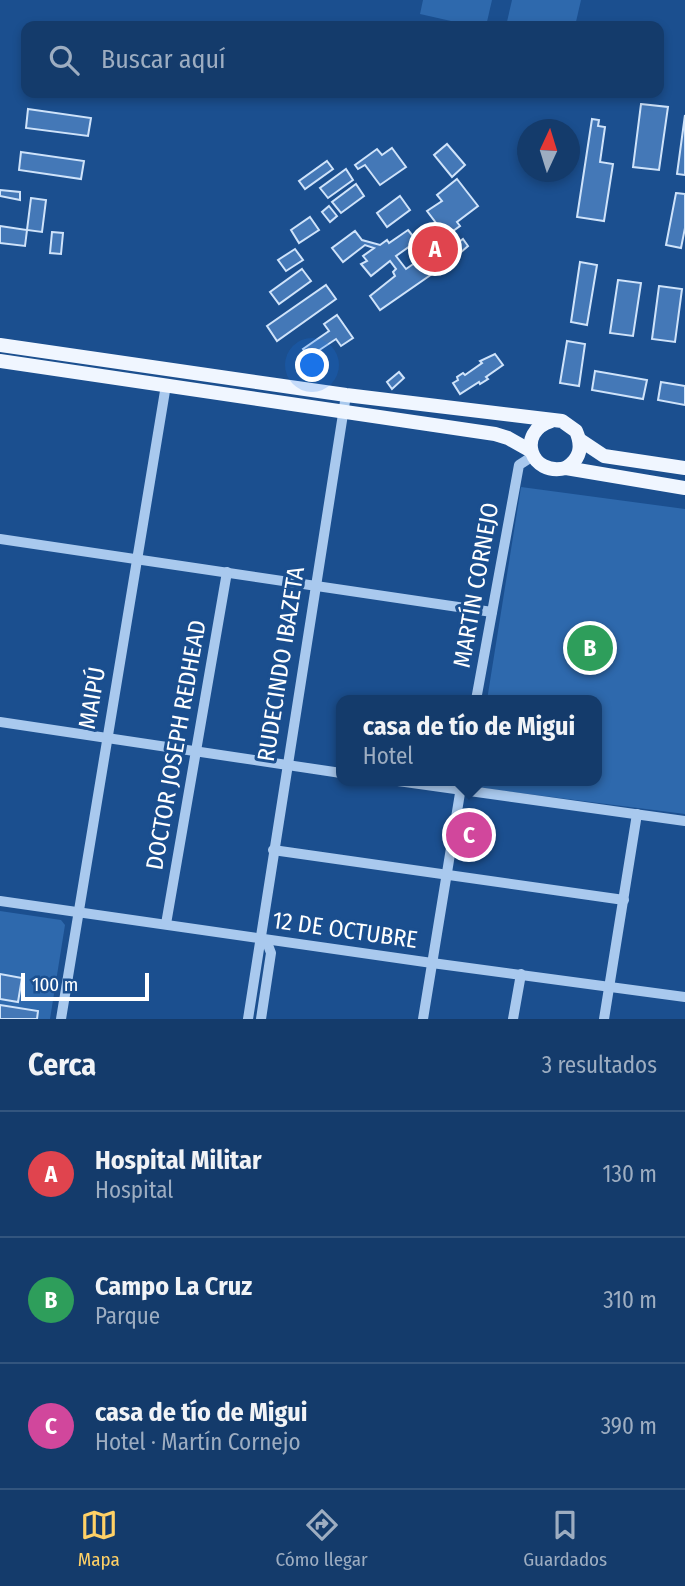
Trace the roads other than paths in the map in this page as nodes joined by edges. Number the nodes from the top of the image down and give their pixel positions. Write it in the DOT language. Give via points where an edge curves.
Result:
graph roads {
  1 [pos="0,345"];
  2 [pos="0,361"];
  3 [pos="166,385"];
  4 [pos="346,395"];
  5 [pos="343,412"];
  6 [pos="552,421"];
  7 [pos="580,440"];
  8 [pos="532,453"];
  9 [pos="544,467"];
  10 [pos="565,468"];
  11 [pos="685,468"];
  12 [pos="517,476"];
  13 [pos="685,488"];
  14 [pos="0,538"];
  15 [pos="138,559"];
  16 [pos="228,572"];
  17 [pos="314,585"];
  18 [pos="492,612"];
  19 [pos="477,695"];
  20 [pos="0,722"];
  21 [pos="106,738"];
  22 [pos="195,751"];
  23 [pos="287,766"];
  24 [pos="336,772"];
  25 [pos="461,786"];
  26 [pos="467,786"];
  27 [pos="637,814"];
  28 [pos="685,821"];
  29 [pos="273,850"];
  30 [pos="447,875"];
  31 [pos="624,900"];
  32 [pos="0,901"];
  33 [pos="78,913"];
  34 [pos="166,924"];
  35 [pos="261,939"];
  36 [pos="432,964"];
  37 [pos="521,974"];
  38 [pos="609,987"];
  39 [pos="685,997"];
  40 [pos="61,1019"];
  41 [pos="248,1019"];
  42 [pos="261,1019"];
  43 [pos="423,1019"];
  44 [pos="513,1019"];
  45 [pos="604,1019"];
  1 -- 4 [label="main road"];
  2 -- 3 [label="main road"];
  3 -- 5 [label="main road"];
  3 -- 15 [label="street, MAIPÚ"];
  4 -- 5 [label="street, RUDECINDO IBAZETA"];
  4 -- 6 [label="main road"];
  5 -- 8 [label="main road" via="495,434"];
  5 -- 17 [label="street, RUDECINDO IBAZETA"];
  6 -- 7 [label="main road" via="570,425"];
  6 -- 8 [label="main road" via="535,431"];
  7 -- 10 [label="main road" via="579,455"];
  7 -- 11 [label="main road" via="604,456"];
  8 -- 9 [label="main road"];
  8 -- 12 [label="street, MARTÍN CORNEJO" via="520,463"];
  9 -- 10 [label="main road"];
  9 -- 12 [label="street, MARTÍN CORNEJO"];
  10 -- 13 [label="main road"];
  12 -- 18 [label="street, MARTÍN CORNEJO"];
  14 -- 15 [label="street"];
  15 -- 16 [label="street"];
  15 -- 21 [label="street, MAIPÚ"];
  16 -- 17 [label="street"];
  16 -- 22 [label="street, DOCTOR JOSEPH REDHEAD"];
  17 -- 18 [label="street"];
  17 -- 23 [label="street, RUDECINDO IBAZETA"];
  18 -- 19 [label="street, MARTÍN CORNEJO"];
  20 -- 21 [label="street"];
  21 -- 22 [label="street"];
  21 -- 33 [label="street, MAIPÚ"];
  22 -- 23 [label="street"];
  22 -- 34 [label="street, DOCTOR JOSEPH REDHEAD"];
  23 -- 24 [label="street"];
  23 -- 29 [label="street, RUDECINDO IBAZETA"];
  25 -- 30 [label="street"];
  26 -- 27 [label="street"];
  27 -- 28 [label="street"];
  27 -- 31 [label="street"];
  29 -- 30 [label="street"];
  29 -- 35 [label="street, RUDECINDO IBAZETA"];
  30 -- 31 [label="street"];
  30 -- 36 [label="street"];
  31 -- 38 [label="street"];
  32 -- 33 [label="street, 12 DE OCTUBRE"];
  33 -- 34 [label="street, 12 DE OCTUBRE"];
  33 -- 40 [label="street, MAIPÚ"];
  34 -- 35 [label="street, 12 DE OCTUBRE"];
  35 -- 36 [label="street, 12 DE OCTUBRE"];
  35 -- 41 [label="street, RUDECINDO IBAZETA"];
  35 -- 42 [label="street, RUDECINDO IBAZETA" via="271,953"];
  36 -- 37 [label="street, 12 DE OCTUBRE"];
  36 -- 43 [label="street"];
  37 -- 38 [label="street, 12 DE OCTUBRE"];
  37 -- 44 [label="street"];
  38 -- 39 [label="street, 12 DE OCTUBRE"];
  38 -- 45 [label="street"];
}
